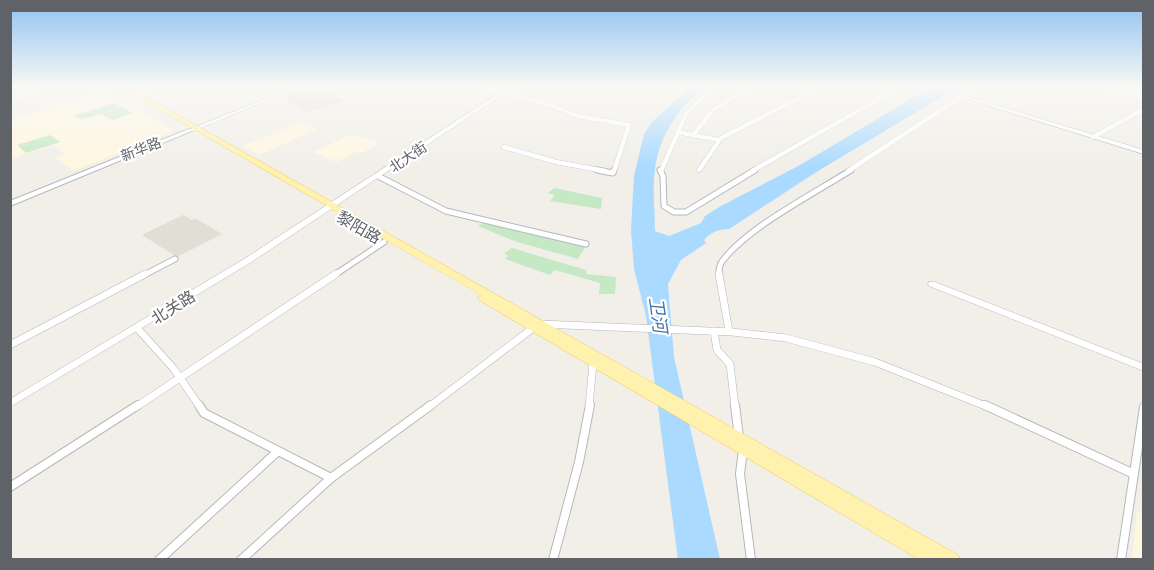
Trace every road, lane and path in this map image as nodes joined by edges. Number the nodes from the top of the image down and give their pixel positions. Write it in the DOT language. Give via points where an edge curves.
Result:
graph roads {
  1 [pos="165,114"];
  2 [pos="168,114"];
  3 [pos="232,114"];
  4 [pos="473,114"];
  5 [pos="572,114"];
  6 [pos="684,114"];
  7 [pos="709,114"];
  8 [pos="769,114"];
  9 [pos="854,114"];
  10 [pos="932,114"];
  11 [pos="1017,114"];
  12 [pos="1135,114"];
  13 [pos="194,129"];
  14 [pos="677,132"];
  15 [pos="693,135"];
  16 [pos="1093,137"];
  17 [pos="719,140"];
  18 [pos="504,147"];
  19 [pos="1143,152"];
  20 [pos="699,170"];
  21 [pos="378,176"];
  22 [pos="10,202"];
  23 [pos="330,208"];
  24 [pos="384,242"];
  25 [pos="586,244"];
  26 [pos="175,259"];
  27 [pos="932,284"];
  28 [pos="536,326"];
  29 [pos="138,329"];
  30 [pos="714,331"];
  31 [pos="729,331"];
  32 [pos="10,345"];
  33 [pos="600,364"];
  34 [pos="1143,368"];
  35 [pos="180,378"];
  36 [pos="10,404"];
  37 [pos="1143,407"];
  38 [pos="736,441"];
  39 [pos="277,452"];
  40 [pos="1134,474"];
  41 [pos="331,478"];
  42 [pos="10,487"];
  43 [pos="159,560"];
  44 [pos="241,560"];
  45 [pos="553,560"];
  46 [pos="751,560"];
  47 [pos="934,560"];
  48 [pos="953,560"];
  49 [pos="1121,560"];
  1 -- 13 [label="main road, 黎阳路"];
  2 -- 13 [label="main road, 黎阳路"];
  3 -- 13 [label="street"];
  4 -- 21 [label="street, 北大街"];
  5 -- 18 [label="street" via="629,125 613,173"];
  6 -- 14 [label="street"];
  7 -- 15 [label="street"];
  8 -- 17 [label="street"];
  9 -- 14 [label="street" via="682,212 664,206 660,173"];
  10 -- 31 [label="street" via="753,232 724,258 719,274"];
  11 -- 16 [label="street"];
  12 -- 16 [label="street"];
  13 -- 22 [label="main road, 新华路"];
  13 -- 23 [label="main road, 黎阳路"];
  14 -- 15 [label="street"];
  15 -- 17 [label="street"];
  16 -- 19 [label="street"];
  17 -- 20 [label="street"];
  21 -- 23 [label="street, 北大街"];
  21 -- 25 [label="street" via="446,211"];
  23 -- 24 [label="main road, 黎阳路"];
  23 -- 28 [label="main road, 黎阳路"];
  23 -- 29 [label="street, 北关路"];
  24 -- 28 [label="main road, 黎阳路"];
  24 -- 35 [label="street"];
  26 -- 32 [label="street"];
  27 -- 34 [label="street"];
  28 -- 30 [label="street"];
  28 -- 33 [label="main road, 黎阳路"];
  28 -- 33 [label="main road, 黎阳路"];
  28 -- 41 [label="street"];
  29 -- 35 [label="street"];
  29 -- 36 [label="street, 北关路"];
  30 -- 31 [label="street"];
  30 -- 38 [label="street" via="717,350 730,364"];
  31 -- 40 [label="street" via="788,339 894,369"];
  33 -- 38 [label="main road"];
  33 -- 45 [label="street"];
  35 -- 39 [label="street" via="204,413"];
  35 -- 42 [label="street"];
  37 -- 40 [label="street"];
  38 -- 46 [label="street"];
  38 -- 47 [label="main road"];
  38 -- 48 [label="main road"];
  39 -- 41 [label="street"];
  39 -- 43 [label="street"];
  40 -- 49 [label="street"];
  41 -- 44 [label="street"];
}
